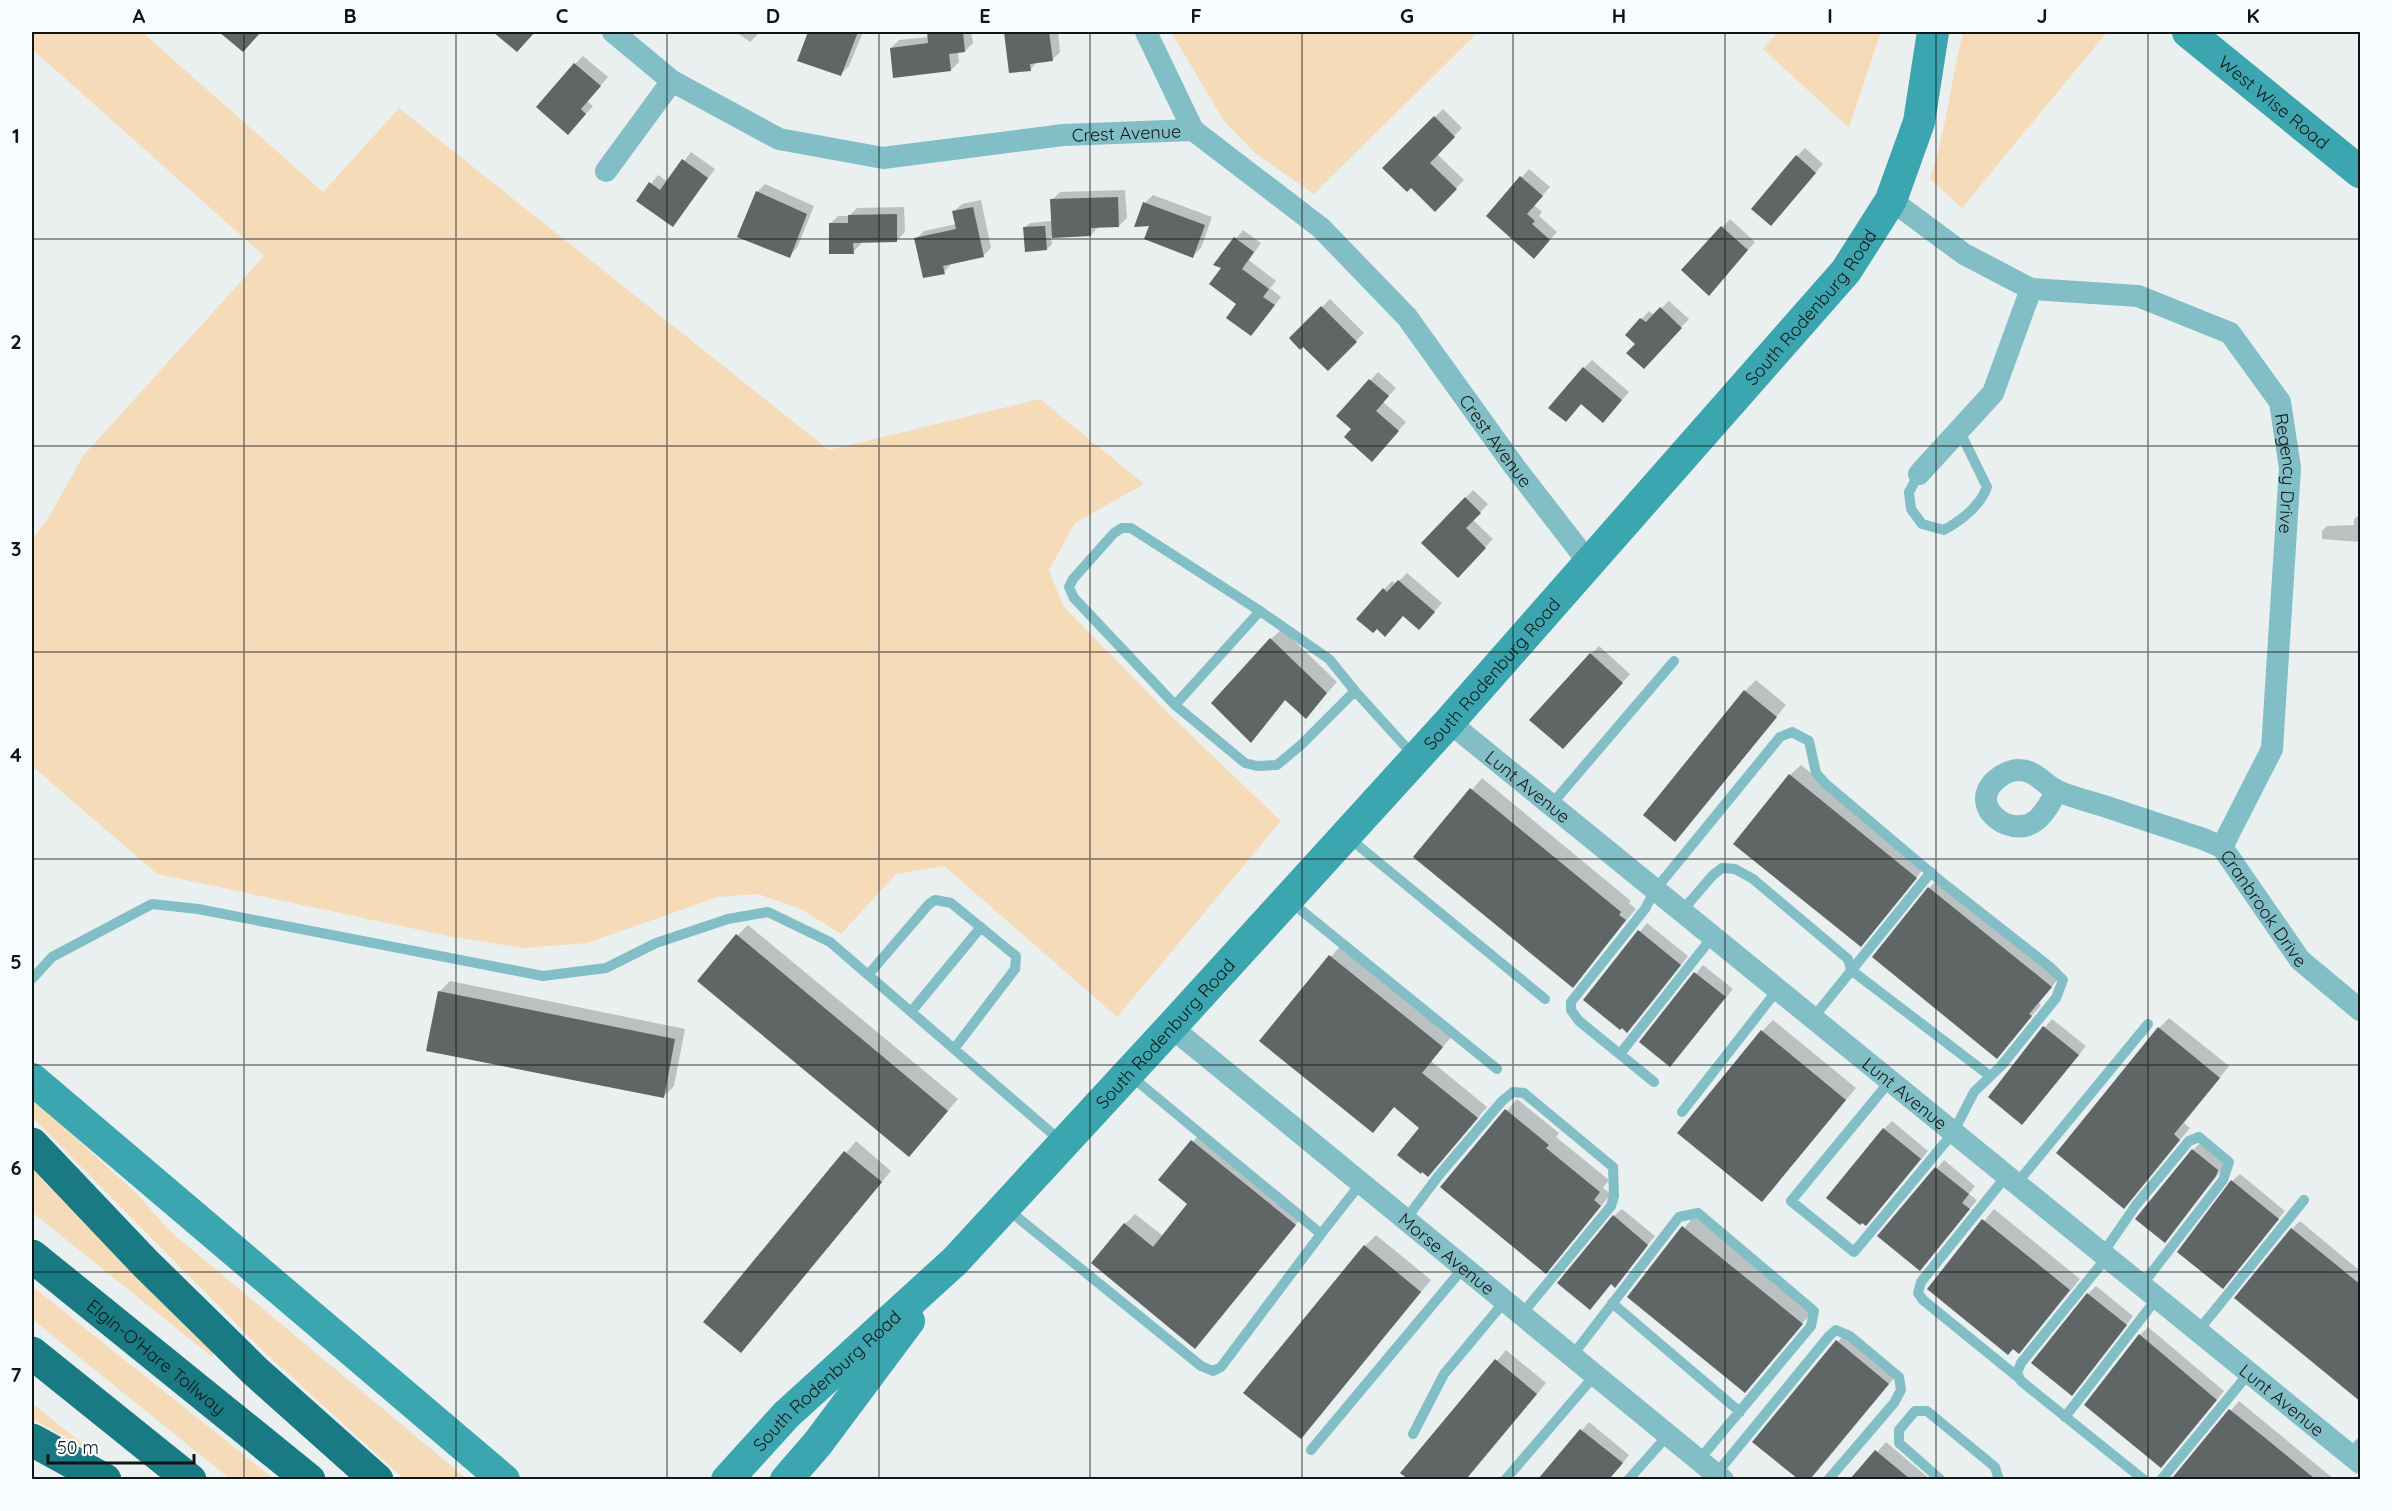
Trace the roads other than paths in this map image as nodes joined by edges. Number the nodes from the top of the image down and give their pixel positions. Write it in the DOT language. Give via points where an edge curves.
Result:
graph roads {
  1 [pos="613,32"];
  2 [pos="1146,32"];
  3 [pos="1933,32"];
  4 [pos="2188,32"];
  5 [pos="672,81"];
  6 [pos="1193,130"];
  7 [pos="606,171"];
  8 [pos="2361,172"];
  9 [pos="1891,200"];
  10 [pos="2031,289"];
  11 [pos="1959,430"];
  12 [pos="1919,474"];
  13 [pos="1589,562"];
  14 [pos="1260,611"];
  15 [pos="1674,661"];
  16 [pos="1354,691"];
  17 [pos="1175,705"];
  18 [pos="1449,722"];
  19 [pos="1416,759"];
  20 [pos="2057,791"];
  21 [pos="1551,805"];
  22 [pos="1346,836"];
  23 [pos="2222,847"];
  24 [pos="1931,872"];
  25 [pos="1655,890"];
  26 [pos="1288,900"];
  27 [pos="1682,911"];
  28 [pos="981,927"];
  29 [pos="1713,936"];
  30 [pos="1851,970"];
  31 [pos="868,975"];
  32 [pos="32,979"];
  33 [pos="1778,989"];
  34 [pos="1545,999"];
  35 [pos="2361,1010"];
  36 [pos="911,1012"];
  37 [pos="1813,1018"];
  38 [pos="2148,1024"];
  39 [pos="1172,1028"];
  40 [pos="954,1049"];
  41 [pos="1620,1054"];
  42 [pos="1497,1068"];
  43 [pos="1128,1074"];
  44 [pos="1990,1076"];
  45 [pos="32,1079"];
  46 [pos="1890,1081"];
  47 [pos="1654,1082"];
  48 [pos="1682,1112"];
  49 [pos="1953,1133"];
  50 [pos="1064,1143"];
  51 [pos="32,1144"];
  52 [pos="2012,1179"];
  53 [pos="1361,1183"];
  54 [pos="2304,1200"];
  55 [pos="1005,1207"];
  56 [pos="1406,1219"];
  57 [pos="1321,1234"];
  58 [pos="2105,1255"];
  59 [pos="32,1256"];
  60 [pos="955,1261"];
  61 [pos="1464,1267"];
  62 [pos="2150,1291"];
  63 [pos="1612,1303"];
  64 [pos="1513,1308"];
  65 [pos="2198,1330"];
  66 [pos="32,1353"];
  67 [pos="1572,1356"];
  68 [pos="2249,1373"];
  69 [pos="1595,1374"];
  70 [pos="2019,1378"];
  71 [pos="1740,1412"];
  72 [pos="2065,1417"];
  73 [pos="1413,1434"];
  74 [pos="1668,1435"];
  75 [pos="32,1440"];
  76 [pos="1311,1449"];
  77 [pos="2357,1453"];
  78 [pos="1713,1471"];
  79 [pos="728,1477"];
  80 [pos="105,1479"];
  81 [pos="190,1479"];
  82 [pos="309,1479"];
  83 [pos="377,1479"];
  84 [pos="504,1479"];
  85 [pos="786,1479"];
  86 [pos="1504,1479"];
  87 [pos="1628,1479"];
  88 [pos="1828,1479"];
  89 [pos="1941,1479"];
  90 [pos="1999,1479"];
  91 [pos="2144,1479"];
  92 [pos="2161,1479"];
  1 -- 5 [label="street, Crest Avenue"];
  2 -- 6 [label="street"];
  3 -- 9 [label="street, South Rodenburg Road" via="1919,122"];
  4 -- 8 [label="street, West Wise Road"];
  5 -- 6 [label="street, Crest Avenue" via="779,139 883,159 1063,135"];
  5 -- 7 [label="street"];
  6 -- 13 [label="street, Crest Avenue" via="1321,228 1407,317"];
  9 -- 10 [label="street, Regency Drive" via="1964,254"];
  9 -- 13 [label="street, South Rodenburg Road" via="1846,271"];
  10 -- 11 [label="street" via="1993,393"];
  10 -- 23 [label="street, Regency Drive" via="2138,296 2230,333 2280,402 2290,468 2272,749"];
  11 -- 12 [label="street"];
  11 -- 12 [label="lane" via="1987,487 1983,497 1944,530 1922,524 1911,509 1909,492"];
  13 -- 18 [label="street, South Rodenburg Road"];
  14 -- 16 [label="lane" via="1329,659"];
  14 -- 17 [label="lane"];
  14 -- 17 [label="lane" via="1131,528 1114,533 1070,587 1074,598"];
  15 -- 21 [label="lane"];
  16 -- 17 [label="lane" via="1277,765 1245,763"];
  16 -- 19 [label="lane"];
  18 -- 19 [label="street, South Rodenburg Road"];
  18 -- 21 [label="street, Lunt Avenue"];
  19 -- 22 [label="street, South Rodenburg Road"];
  20 -- 23 [label="street, Cranbrook Drive"];
  21 -- 25 [label="street, Lunt Avenue"];
  22 -- 26 [label="street, South Rodenburg Road"];
  22 -- 34 [label="lane"];
  23 -- 35 [label="street, Cranbrook Drive" via="2300,960"];
  24 -- 25 [label="lane" via="1816,774 1809,741 1792,732 1780,737"];
  24 -- 30 [label="lane"];
  24 -- 44 [label="lane" via="2063,980 2056,998"];
  25 -- 27 [label="street, Lunt Avenue"];
  25 -- 41 [label="lane" via="1646,909 1571,1002 1570,1010 1579,1021"];
  26 -- 39 [label="street, South Rodenburg Road"];
  26 -- 42 [label="lane"];
  27 -- 29 [label="street, Lunt Avenue"];
  27 -- 30 [label="lane" via="1713,875 1722,868 1735,869 1753,879 1848,959"];
  28 -- 31 [label="lane" via="951,903 935,900"];
  28 -- 36 [label="lane"];
  28 -- 40 [label="lane" via="1016,956 1016,969"];
  29 -- 33 [label="street, Lunt Avenue"];
  29 -- 41 [label="lane"];
  30 -- 37 [label="lane"];
  30 -- 44 [label="lane"];
  31 -- 32 [label="lane" via="830,942 768,912 728,919 656,943 606,968 543,976 198,909 152,904 52,957"];
  31 -- 36 [label="lane"];
  33 -- 37 [label="street, Lunt Avenue"];
  33 -- 48 [label="lane"];
  36 -- 40 [label="lane"];
  37 -- 46 [label="street, Lunt Avenue"];
  38 -- 52 [label="lane"];
  39 -- 43 [label="street, South Rodenburg Road"];
  39 -- 53 [label="street, Morse Avenue"];
  40 -- 50 [label="lane"];
  41 -- 47 [label="lane"];
  43 -- 50 [label="street, South Rodenburg Road"];
  43 -- 57 [label="lane"];
  44 -- 49 [label="lane" via="1974,1092"];
  45 -- 84 [label="street"];
  46 -- 49 [label="street, Lunt Avenue"];
  46 -- 49 [label="lane" via="1791,1201 1804,1213 1854,1252"];
  49 -- 52 [label="street, Lunt Avenue"];
  50 -- 55 [label="street, South Rodenburg Road"];
  51 -- 83 [label="highway" via="255,1371"];
  52 -- 58 [label="street, Lunt Avenue"];
  52 -- 70 [label="lane" via="1921,1282 1918,1293"];
  53 -- 56 [label="street, Morse Avenue"];
  53 -- 57 [label="lane"];
  54 -- 65 [label="lane"];
  55 -- 57 [label="lane" via="1201,1366 1213,1371 1221,1367"];
  55 -- 60 [label="street, South Rodenburg Road"];
  56 -- 61 [label="street, Morse Avenue"];
  56 -- 64 [label="lane" via="1439,1175 1513,1092 1524,1093 1613,1167 1611,1206"];
  58 -- 62 [label="street, Lunt Avenue"];
  58 -- 62 [label="lane" via="2136,1205 2188,1141 2199,1137 2229,1161 2223,1180"];
  58 -- 70 [label="lane" via="2021,1363"];
  59 -- 82 [label="highway, Elgin-O'Hare Tollway"];
  60 -- 79 [label="street, South Rodenburg Road" via="786,1415"];
  60 -- 85 [label="street, South Rodenburg Road" via="818,1443"];
  61 -- 64 [label="street, Morse Avenue"];
  61 -- 76 [label="lane"];
  62 -- 65 [label="street, Lunt Avenue"];
  62 -- 72 [label="lane"];
  63 -- 67 [label="lane"];
  63 -- 71 [label="lane"];
  63 -- 71 [label="lane" via="1679,1217 1698,1214 1805,1303 1814,1311 1811,1326"];
  64 -- 67 [label="street, Morse Avenue"];
  64 -- 73 [label="lane" via="1444,1374"];
  65 -- 68 [label="street, Lunt Avenue"];
  66 -- 81 [label="highway"];
  67 -- 69 [label="street, Morse Avenue"];
  68 -- 77 [label="street, Lunt Avenue"];
  68 -- 92 [label="lane"];
  69 -- 74 [label="street, Morse Avenue"];
  69 -- 86 [label="lane"];
  70 -- 72 [label="lane"];
  71 -- 78 [label="lane"];
  72 -- 91 [label="lane"];
  74 -- 78 [label="street, Morse Avenue"];
  74 -- 87 [label="lane"];
  75 -- 80 [label="highway"];
  78 -- 88 [label="lane" via="1836,1330 1850,1336 1899,1377 1901,1390"];
  89 -- 90 [label="lane" via="1899,1443 1899,1430 1915,1411 1928,1411 1995,1467"];
}
